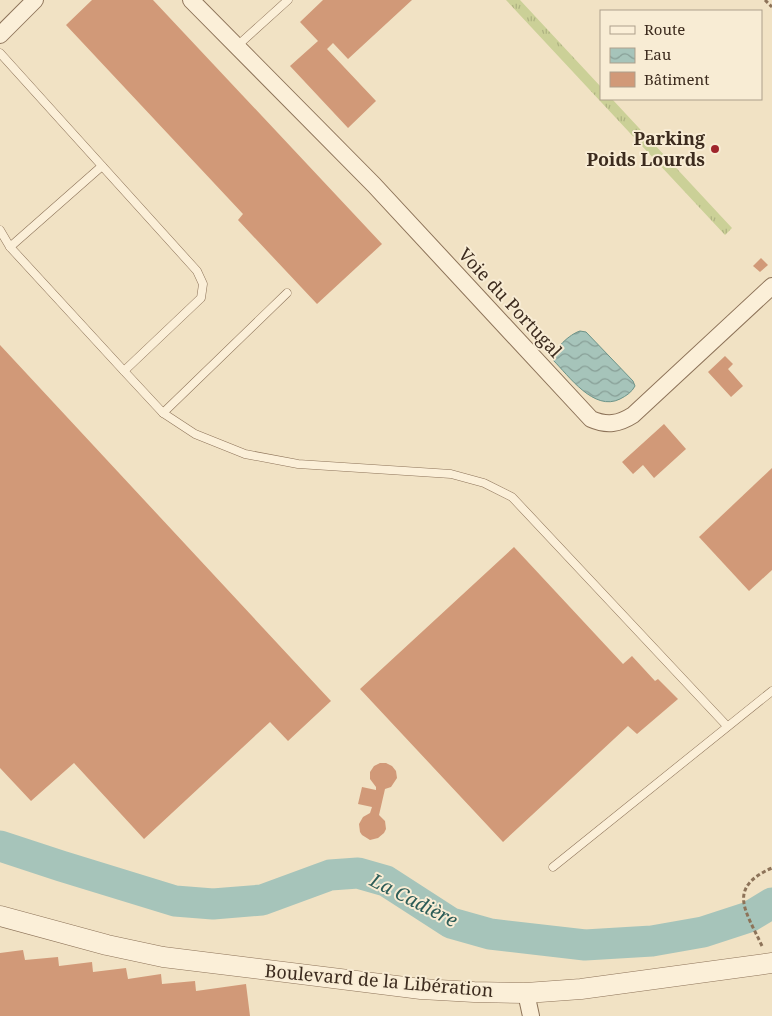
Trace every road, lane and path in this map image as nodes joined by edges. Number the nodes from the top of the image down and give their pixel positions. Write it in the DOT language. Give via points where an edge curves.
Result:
graph roads {
  1 [pos="35,0"];
  2 [pos="191,0"];
  3 [pos="288,0"];
  4 [pos="765,0"];
  5 [pos="772,7"];
  6 [pos="0,35"];
  7 [pos="236,47"];
  8 [pos="0,53"];
  9 [pos="102,166"];
  10 [pos="0,230"];
  11 [pos="10,247"];
  12 [pos="772,286"];
  13 [pos="287,293"];
  14 [pos="124,371"];
  15 [pos="163,413"];
  16 [pos="772,691"];
  17 [pos="727,726"];
  18 [pos="553,867"];
  19 [pos="772,868"];
  20 [pos="0,916"];
  21 [pos="0,927"];
  22 [pos="107,945"];
  23 [pos="768,957"];
  24 [pos="526,993"];
  25 [pos="531,1016"];
  1 -- 6 [label="street"];
  2 -- 7 [label="street, Voie du Portugal"];
  3 -- 7 [label="lane"];
  4 -- 5 [label="path"];
  7 -- 12 [label="street, Voie du Portugal" via="374,185 596,422 613,424 633,415"];
  8 -- 9 [label="lane"];
  9 -- 11 [label="lane"];
  9 -- 14 [label="lane" via="197,271 203,284 200,298"];
  10 -- 11 [label="lane"];
  11 -- 14 [label="lane"];
  13 -- 15 [label="lane"];
  14 -- 15 [label="lane"];
  15 -- 17 [label="lane" via="196,434 245,454 298,464 451,474 484,483 512,497"];
  16 -- 17 [label="lane"];
  17 -- 18 [label="lane"];
  19 -- 23 [label="path" via="748,883 743,894 744,905"];
  20 -- 22 [label="street, Boulevard de la Libération"];
  21 -- 22 [label="street, Boulevard de la Libération"];
  22 -- 24 [label="street, Boulevard de la Libération" via="162,957 326,978 474,992"];
  23 -- 24 [label="street, Boulevard de la Libération" via="581,989"];
  24 -- 25 [label="street"];
}
